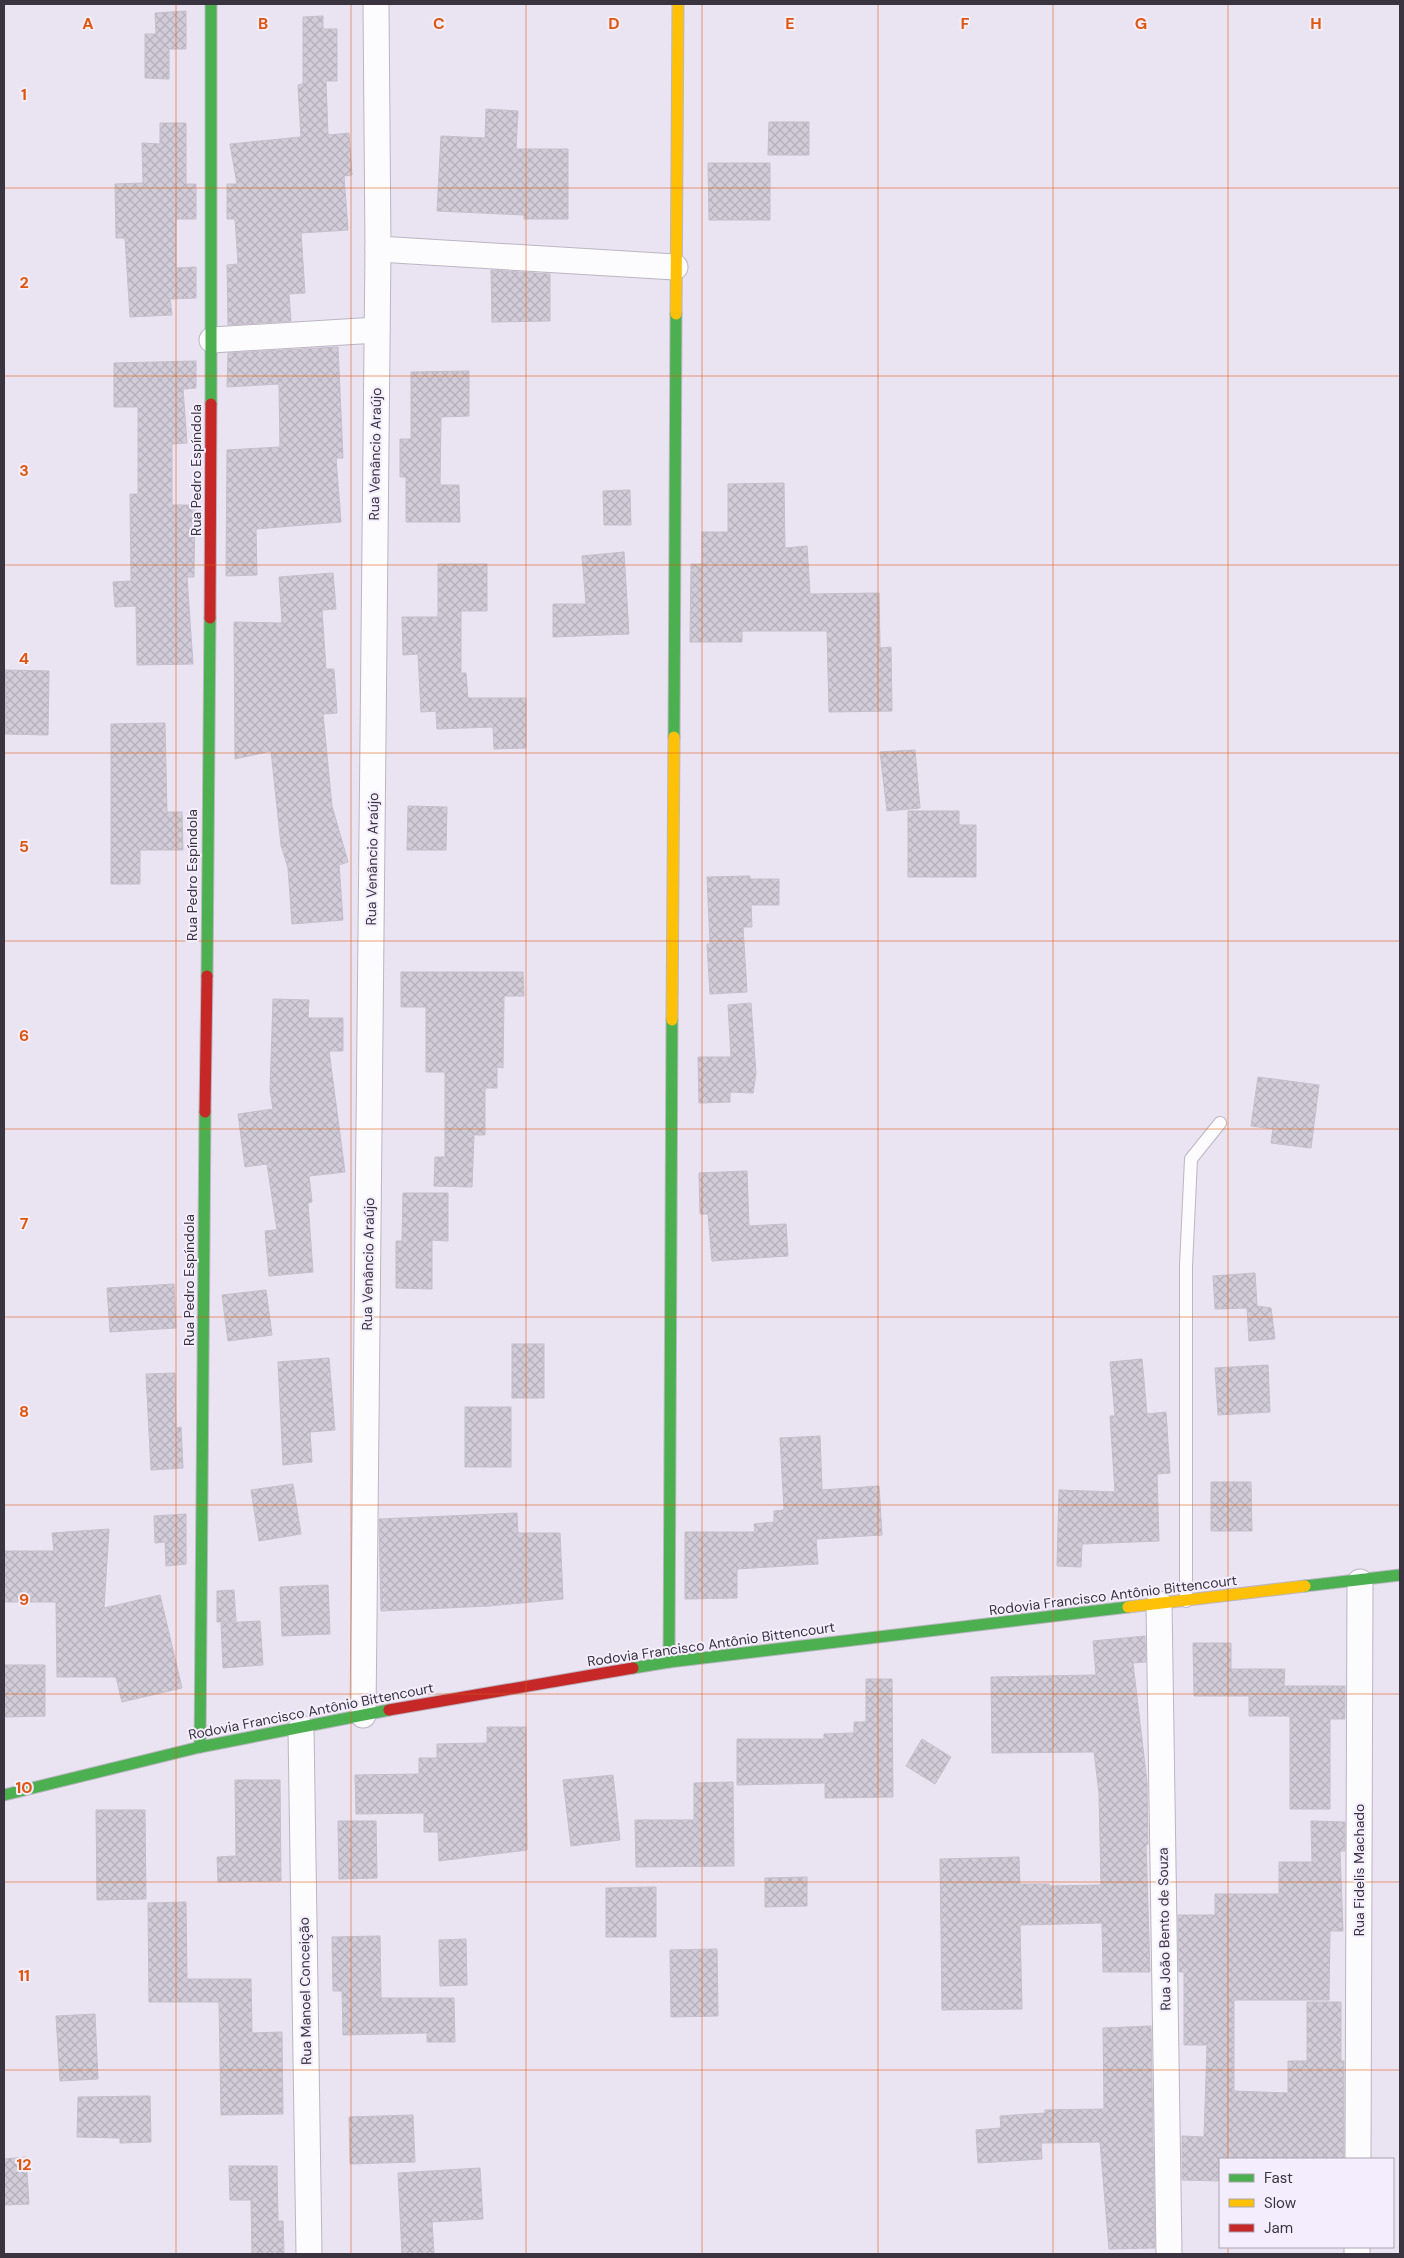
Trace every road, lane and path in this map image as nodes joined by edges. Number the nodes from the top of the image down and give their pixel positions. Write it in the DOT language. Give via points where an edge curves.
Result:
graph roads {
  1 [pos="211,4"];
  2 [pos="376,4"];
  3 [pos="678,4"];
  4 [pos="378,249"];
  5 [pos="675,267"];
  6 [pos="377,330"];
  7 [pos="212,340"];
  8 [pos="1220,1123"];
  9 [pos="1400,1575"];
  10 [pos="1360,1582"];
  11 [pos="1186,1601"];
  12 [pos="1159,1604"];
  13 [pos="670,1662"];
  14 [pos="363,1715"];
  15 [pos="301,1728"];
  16 [pos="200,1747"];
  17 [pos="4,1796"];
  18 [pos="1358,2158"];
  19 [pos="309,2254"];
  20 [pos="1169,2254"];
  1 -- 7 [label="street, Rua Pedro Espíndola"];
  2 -- 4 [label="street, Rua Venâncio Araújo"];
  3 -- 5 [label="street"];
  4 -- 5 [label="street"];
  4 -- 6 [label="street, Rua Venâncio Araújo"];
  5 -- 13 [label="street"];
  6 -- 7 [label="street"];
  6 -- 14 [label="street, Rua Venâncio Araújo"];
  7 -- 16 [label="street, Rua Pedro Espíndola"];
  8 -- 11 [label="lane" via="1190,1159 1186,1266"];
  9 -- 10 [label="street, Rodovia Francisco Antônio Bittencourt"];
  10 -- 11 [label="street, Rodovia Francisco Antônio Bittencourt"];
  10 -- 18 [label="street, Rua Fidelis Machado"];
  11 -- 12 [label="street, Rodovia Francisco Antônio Bittencourt"];
  12 -- 13 [label="street, Rodovia Francisco Antônio Bittencourt"];
  12 -- 20 [label="street, Rua João Bento de Souza"];
  13 -- 14 [label="street, Rodovia Francisco Antônio Bittencourt"];
  14 -- 15 [label="street, Rodovia Francisco Antônio Bittencourt"];
  15 -- 16 [label="street, Rodovia Francisco Antônio Bittencourt"];
  15 -- 19 [label="street, Rua Manoel Conceição"];
  16 -- 17 [label="street, Rodovia Francisco Antônio Bittencourt"];
}
